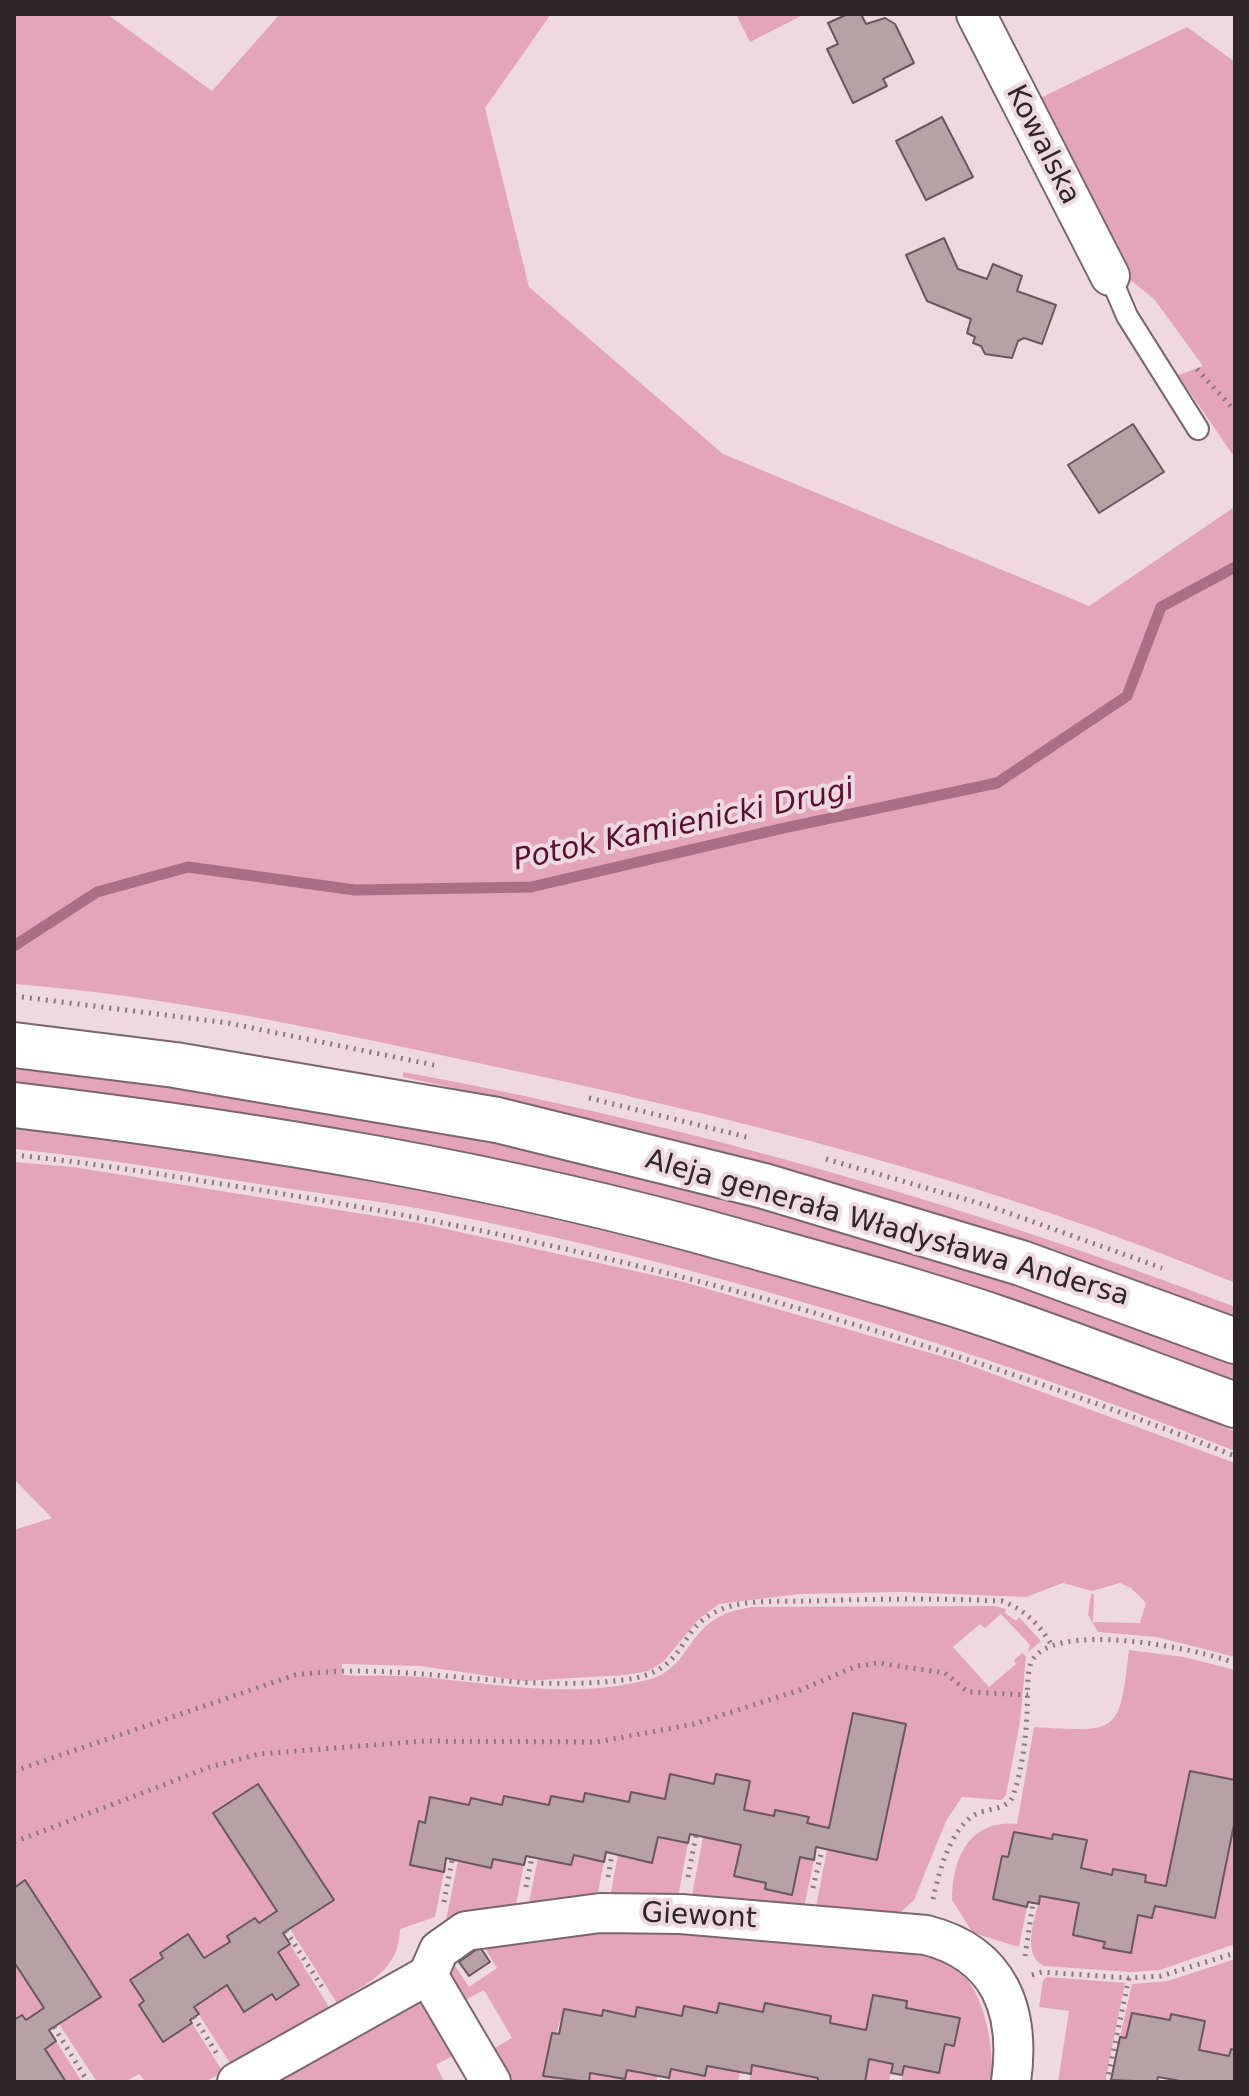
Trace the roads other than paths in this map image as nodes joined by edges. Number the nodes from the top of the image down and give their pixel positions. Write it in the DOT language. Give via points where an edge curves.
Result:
graph roads {
  1 [pos="976,14"];
  2 [pos="1110,276"];
  3 [pos="1198,429"];
  4 [pos="14,1045"];
  5 [pos="14,1105"];
  6 [pos="1235,1341"];
  7 [pos="1235,1405"];
  8 [pos="428,1975"];
  9 [pos="237,2082"];
  10 [pos="491,2082"];
  11 [pos="1011,2082"];
  1 -- 2 [label="street, Kowalska"];
  2 -- 3 [label="lane" via="1127,316"];
  4 -- 6 [label="main road, Aleja generała Władysława Andersa" via="175,1065 512,1124 764,1186 991,1254"];
  5 -- 7 [label="main road, Aleja generała Władysława Andersa" via="316,1148 614,1210 1000,1319"];
  8 -- 9 [label="street"];
  8 -- 10 [label="street"];
  8 -- 11 [label="street, Giewont" via="439,1950 466,1931 600,1913 681,1914 926,1935 946,1940 1019,1987"];
}
